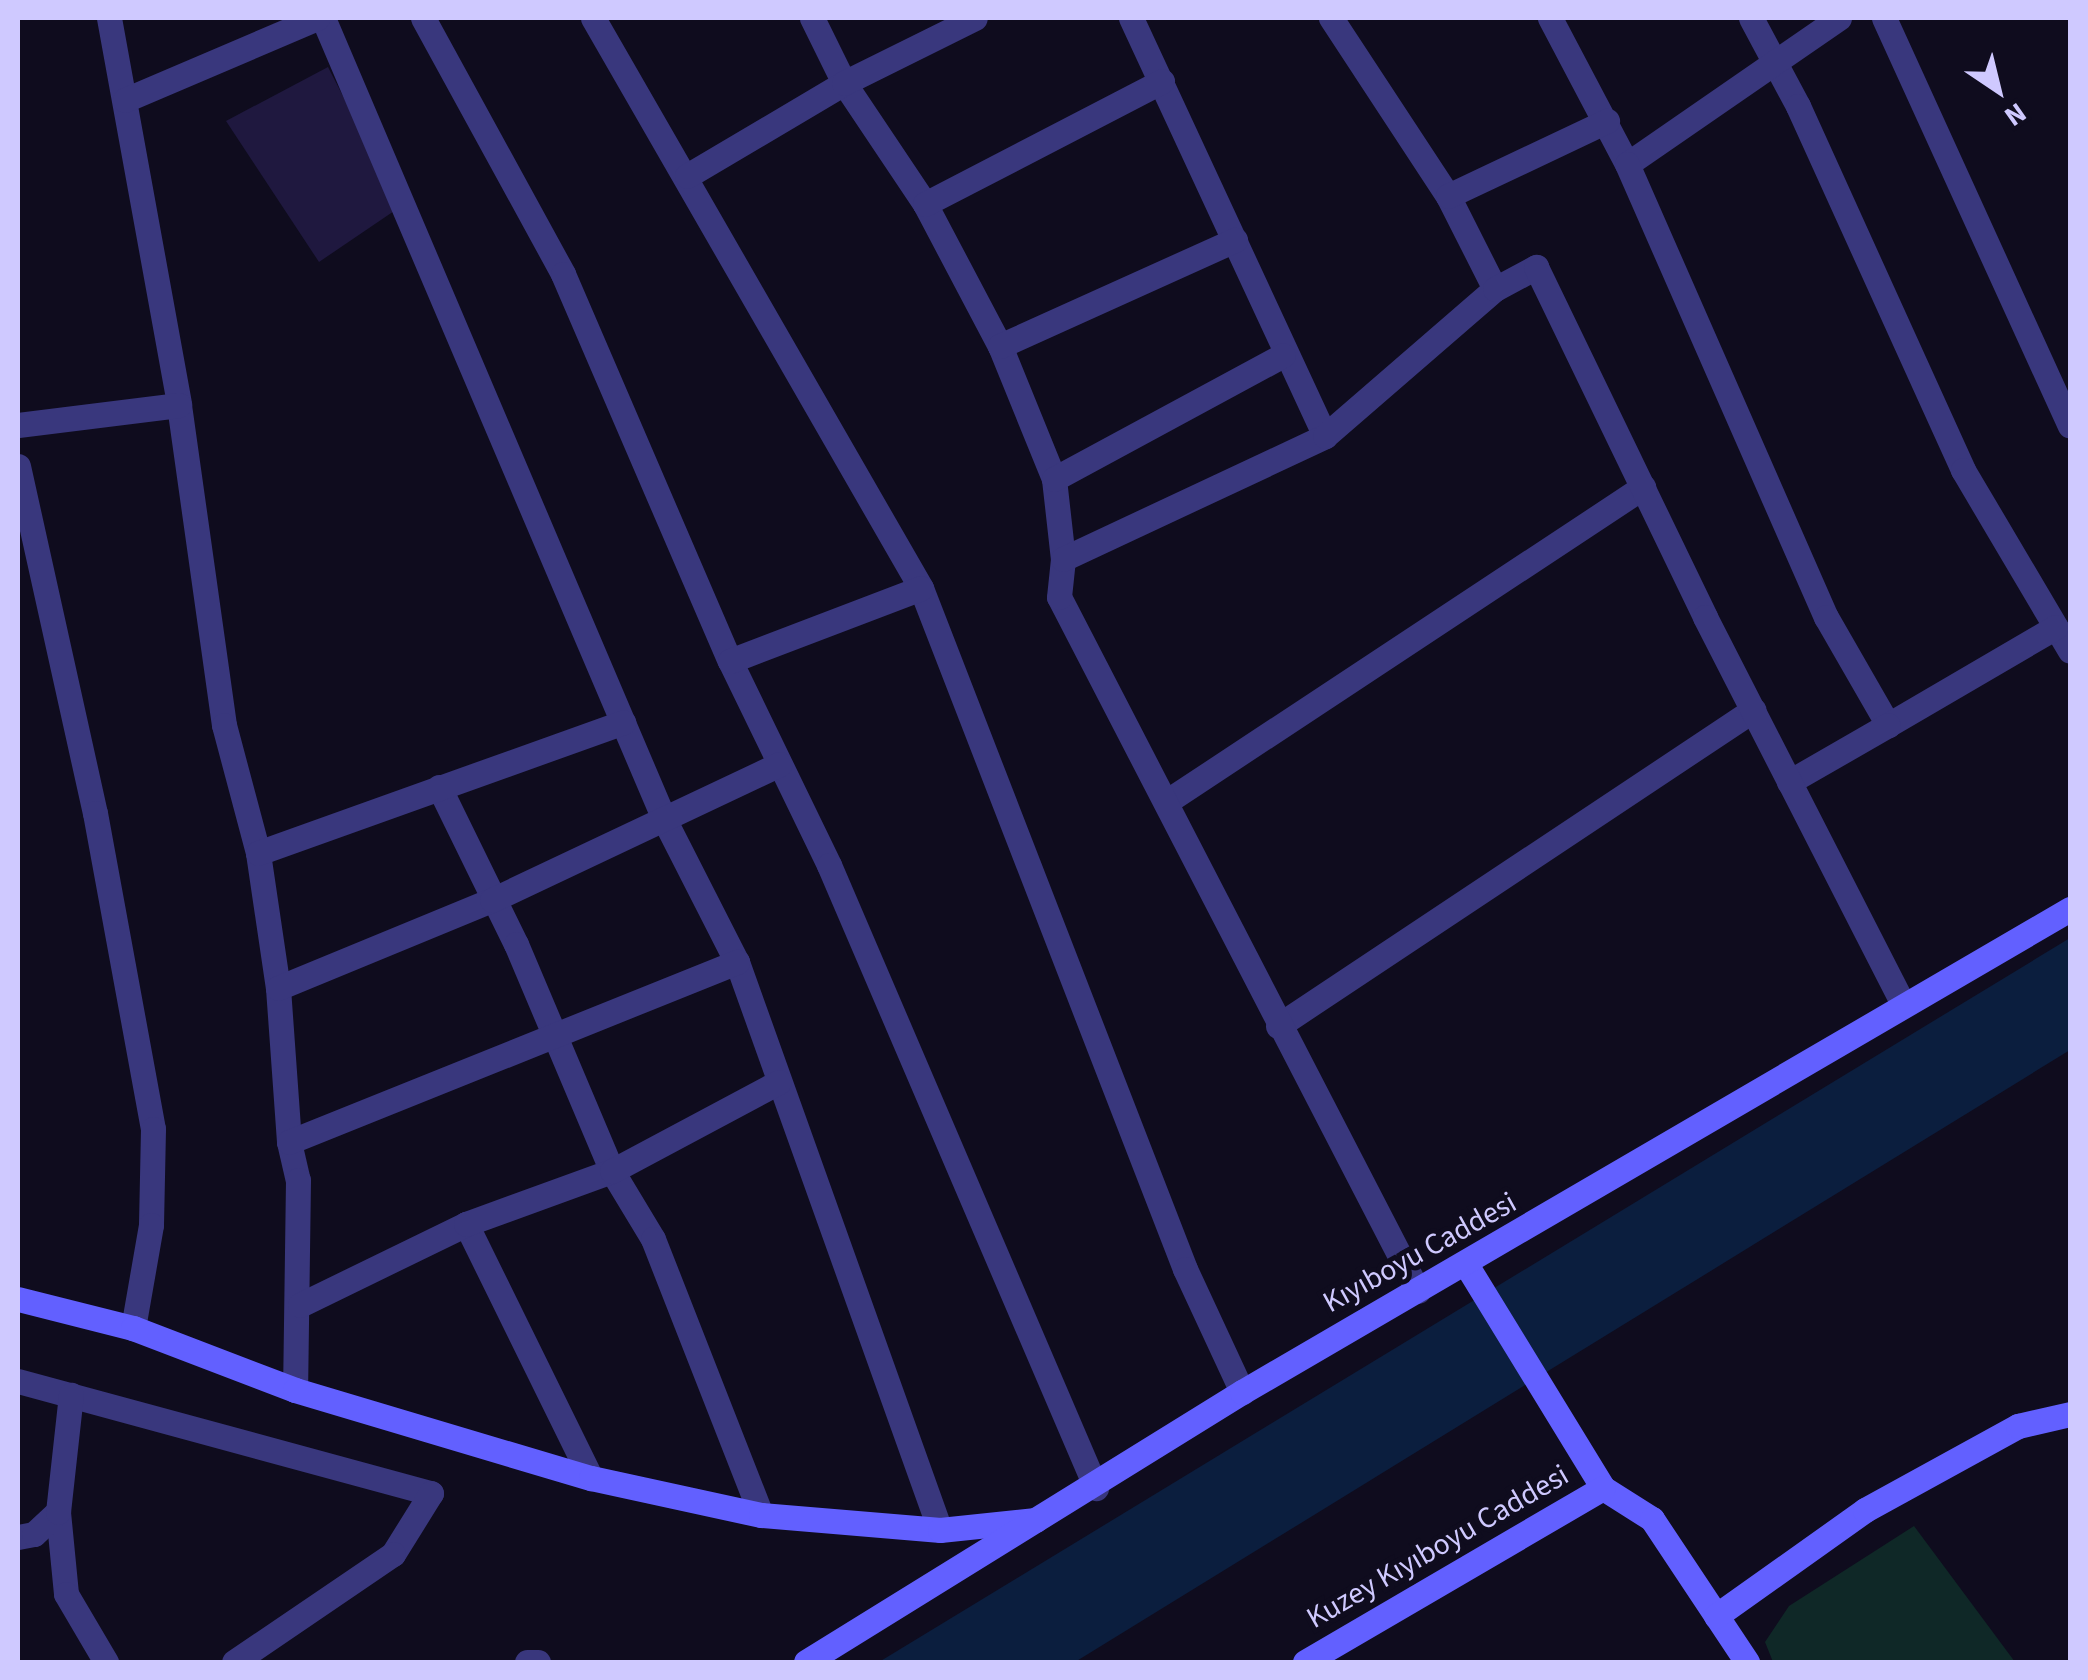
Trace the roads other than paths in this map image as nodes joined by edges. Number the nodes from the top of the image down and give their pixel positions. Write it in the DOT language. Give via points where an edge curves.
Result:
graph roads {
  1 [pos="109,18"];
  2 [pos="320,18"];
  3 [pos="423,18"];
  4 [pos="593,18"];
  5 [pos="812,18"];
  6 [pos="975,18"];
  7 [pos="1131,18"];
  8 [pos="1331,18"];
  9 [pos="1550,18"];
  10 [pos="1751,18"];
  11 [pos="1839,18"];
  12 [pos="1884,18"];
  13 [pos="1773,59"];
  14 [pos="1162,81"];
  15 [pos="844,83"];
  16 [pos="126,100"];
  17 [pos="1607,122"];
  18 [pos="1627,164"];
  19 [pos="687,176"];
  20 [pos="1448,196"];
  21 [pos="925,204"];
  22 [pos="1235,240"];
  23 [pos="1495,288"];
  24 [pos="1000,346"];
  25 [pos="1283,355"];
  26 [pos="179,406"];
  27 [pos="18,425"];
  28 [pos="2070,426"];
  29 [pos="1325,436"];
  30 [pos="18,466"];
  31 [pos="1054,478"];
  32 [pos="1642,487"];
  33 [pos="1063,558"];
  34 [pos="921,588"];
  35 [pos="2056,627"];
  36 [pos="2070,651"];
  37 [pos="730,662"];
  38 [pos="1752,710"];
  39 [pos="623,722"];
  40 [pos="1888,725"];
  41 [pos="780,764"];
  42 [pos="1789,782"];
  43 [pos="439,786"];
  44 [pos="1166,802"];
  45 [pos="664,819"];
  46 [pos="258,853"];
  47 [pos="492,900"];
  48 [pos="2070,909"];
  49 [pos="737,962"];
  50 [pos="278,988"];
  51 [pos="1904,1004"];
  52 [pos="1278,1026"];
  53 [pos="554,1040"];
  54 [pos="779,1082"];
  55 [pos="289,1142"];
  56 [pos="612,1171"];
  57 [pos="466,1224"];
  58 [pos="1472,1274"];
  59 [pos="1418,1290"];
  60 [pos="18,1299"];
  61 [pos="300,1305"];
  62 [pos="133,1328"];
  63 [pos="18,1380"];
  64 [pos="295,1390"];
  65 [pos="1242,1392"];
  66 [pos="71,1395"];
  67 [pos="2070,1414"];
  68 [pos="590,1478"];
  69 [pos="1096,1488"];
  70 [pos="1604,1488"];
  71 [pos="58,1512"];
  72 [pos="761,1514"];
  73 [pos="1045,1518"];
  74 [pos="940,1530"];
  75 [pos="18,1537"];
  76 [pos="1716,1616"];
  77 [pos="106,1662"];
  78 [pos="234,1662"];
  79 [pos="528,1662"];
  80 [pos="538,1662"];
  81 [pos="806,1662"];
  82 [pos="1305,1662"];
  83 [pos="1747,1662"];
  1 -- 16 [label="street"];
  2 -- 16 [label="street"];
  2 -- 39 [label="street"];
  3 -- 37 [label="street" via="563,274"];
  4 -- 19 [label="street"];
  5 -- 15 [label="street"];
  6 -- 15 [label="street"];
  7 -- 14 [label="street"];
  8 -- 20 [label="street"];
  9 -- 17 [label="street"];
  10 -- 13 [label="street"];
  11 -- 13 [label="street"];
  12 -- 28 [label="street"];
  13 -- 18 [label="street"];
  13 -- 35 [label="street" via="1963,470"];
  14 -- 21 [label="street"];
  14 -- 22 [label="street"];
  15 -- 19 [label="street"];
  15 -- 21 [label="street"];
  16 -- 26 [label="street"];
  17 -- 18 [label="street"];
  17 -- 20 [label="street"];
  18 -- 40 [label="street" via="1826,617"];
  19 -- 34 [label="street"];
  20 -- 23 [label="street"];
  21 -- 24 [label="street"];
  22 -- 24 [label="street"];
  22 -- 25 [label="street"];
  23 -- 29 [label="street"];
  23 -- 32 [label="street" via="1536,267"];
  24 -- 31 [label="street"];
  25 -- 29 [label="street"];
  25 -- 31 [label="street"];
  26 -- 27 [label="street"];
  26 -- 46 [label="street" via="224,726"];
  29 -- 33 [label="street"];
  30 -- 62 [label="street" via="95,813 152,1129 151,1224"];
  31 -- 33 [label="street"];
  32 -- 38 [label="street"];
  32 -- 44 [label="street"];
  33 -- 44 [label="street" via="1060,596"];
  34 -- 37 [label="street"];
  34 -- 65 [label="street" via="1185,1270"];
  35 -- 36 [label="street"];
  35 -- 40 [label="street"];
  37 -- 41 [label="street"];
  38 -- 42 [label="street"];
  38 -- 52 [label="street"];
  39 -- 43 [label="street"];
  39 -- 45 [label="street"];
  40 -- 42 [label="street"];
  41 -- 45 [label="street"];
  41 -- 69 [label="street"];
  42 -- 51 [label="street"];
  43 -- 46 [label="street"];
  43 -- 47 [label="street"];
  44 -- 52 [label="street"];
  45 -- 47 [label="street"];
  45 -- 49 [label="street"];
  46 -- 50 [label="street"];
  47 -- 50 [label="street"];
  47 -- 53 [label="street"];
  48 -- 51 [label="main road, Kıyıboyu Caddesi"];
  49 -- 53 [label="street"];
  49 -- 54 [label="street"];
  50 -- 55 [label="street"];
  51 -- 58 [label="main road, Kıyıboyu Caddesi"];
  52 -- 59 [label="street"];
  53 -- 55 [label="street"];
  53 -- 56 [label="street"];
  54 -- 56 [label="street"];
  54 -- 74 [label="street"];
  55 -- 61 [label="street" via="298,1180"];
  56 -- 57 [label="street"];
  56 -- 72 [label="street" via="652,1239"];
  57 -- 61 [label="street"];
  57 -- 68 [label="street"];
  58 -- 59 [label="main road, Kıyıboyu Caddesi"];
  58 -- 70 [label="main road"];
  59 -- 65 [label="main road, Kıyıboyu Caddesi"];
  60 -- 62 [label="main road"];
  61 -- 64 [label="street"];
  62 -- 64 [label="main road"];
  63 -- 66 [label="street"];
  64 -- 68 [label="main road"];
  65 -- 69 [label="main road, Kıyıboyu Caddesi"];
  66 -- 71 [label="street"];
  66 -- 78 [label="street" via="430,1493 393,1554"];
  67 -- 76 [label="main road" via="2018,1426 1865,1510"];
  68 -- 72 [label="main road"];
  69 -- 73 [label="main road, Kıyıboyu Caddesi"];
  70 -- 76 [label="main road" via="1652,1520"];
  70 -- 82 [label="main road, Kuzey Kıyıboyu Caddesi"];
  71 -- 75 [label="street" via="34,1534"];
  71 -- 77 [label="street" via="66,1594"];
  72 -- 74 [label="main road"];
  73 -- 74 [label="main road"];
  73 -- 81 [label="main road, Kıyıboyu Caddesi"];
  76 -- 83 [label="main road"];
  79 -- 80 [label="street"];
}
